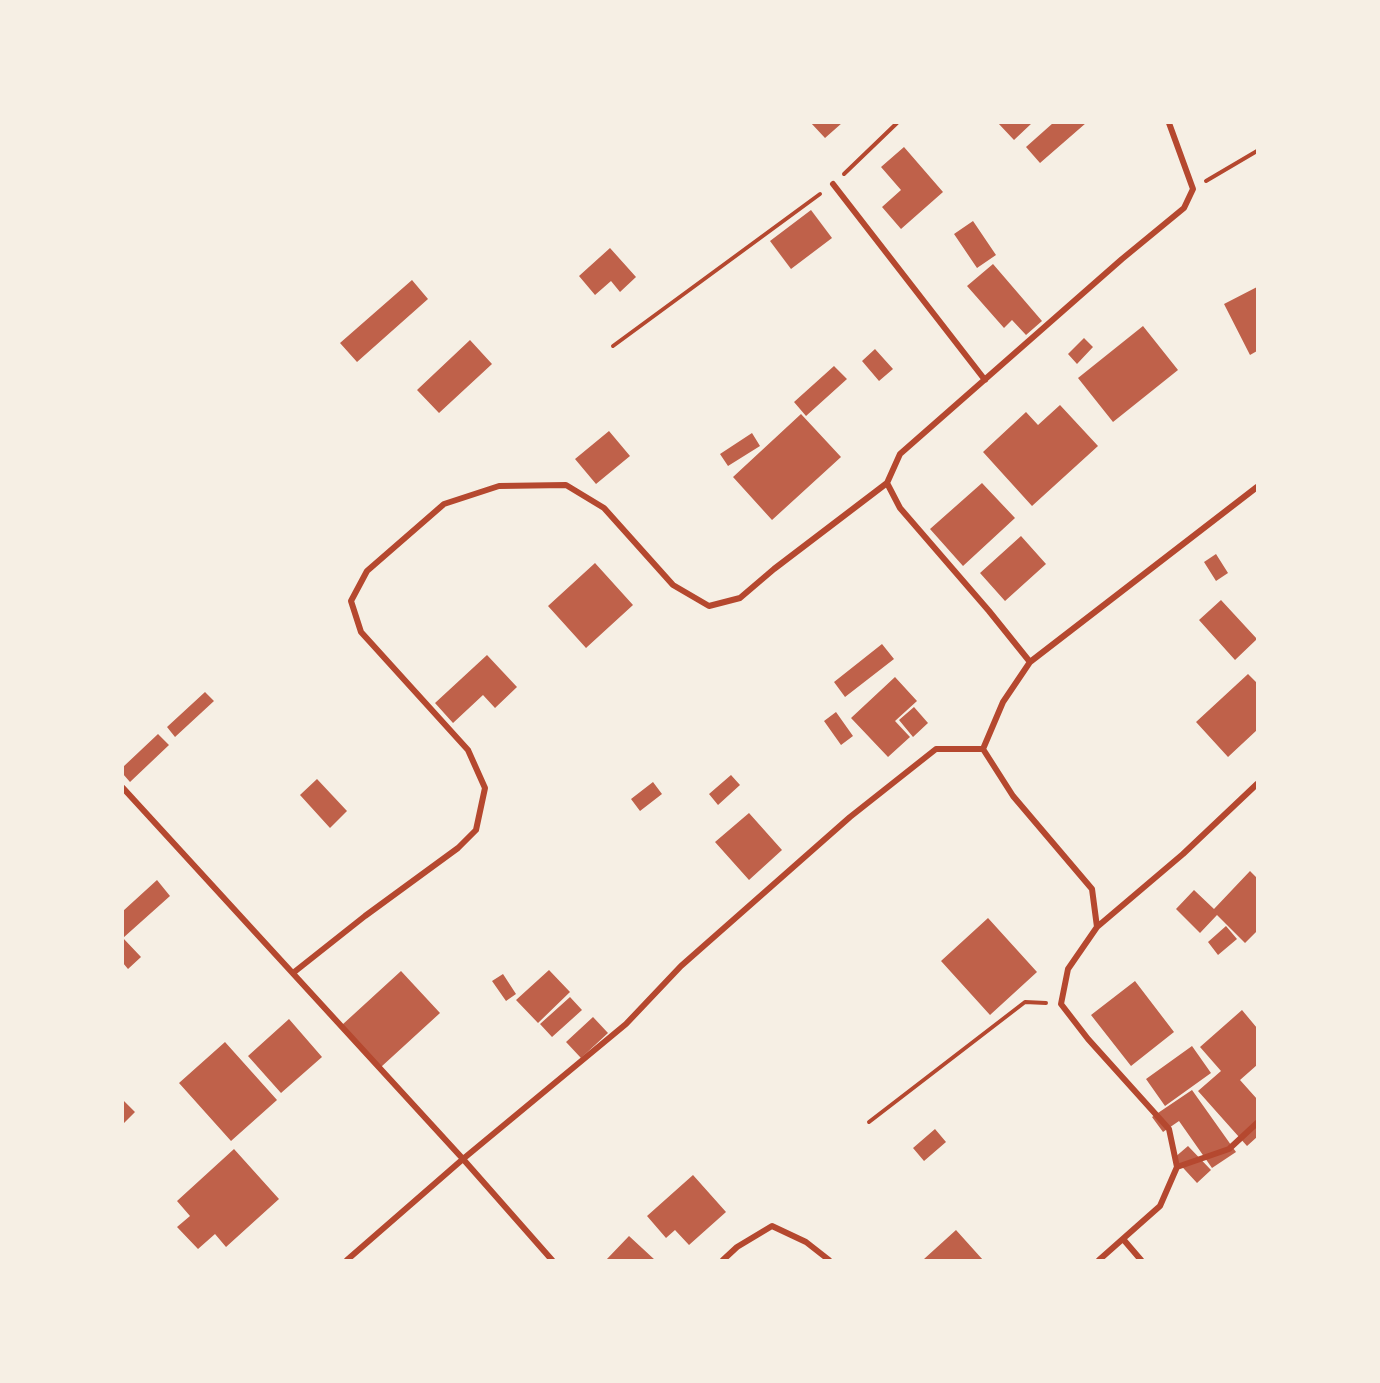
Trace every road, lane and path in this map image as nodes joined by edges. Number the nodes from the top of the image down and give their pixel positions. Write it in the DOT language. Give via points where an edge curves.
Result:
graph roads {
  1 [pos="897,123"];
  2 [pos="1169,123"];
  3 [pos="1257,151"];
  4 [pos="833,184"];
  5 [pos="1193,189"];
  6 [pos="613,346"];
  7 [pos="985,380"];
  8 [pos="887,483"];
  9 [pos="1257,487"];
  10 [pos="1030,662"];
  11 [pos="983,749"];
  12 [pos="1257,784"];
  13 [pos="123,788"];
  14 [pos="1097,927"];
  15 [pos="293,974"];
  16 [pos="1061,1004"];
  17 [pos="869,1122"];
  18 [pos="1257,1123"];
  19 [pos="463,1159"];
  20 [pos="1177,1167"];
  21 [pos="1123,1239"];
  22 [pos="347,1260"];
  23 [pos="552,1260"];
  24 [pos="723,1260"];
  25 [pos="829,1260"];
  26 [pos="1099,1260"];
  27 [pos="1141,1260"];
  1 -- 4 [label="path"];
  2 -- 5 [label="street"];
  3 -- 5 [label="path"];
  4 -- 6 [label="path"];
  4 -- 7 [label="street"];
  5 -- 7 [label="street" via="1184,208"];
  7 -- 8 [label="street" via="900,454"];
  8 -- 10 [label="street" via="900,508"];
  8 -- 15 [label="street" via="740,598 709,606 673,585 604,508 566,485 499,486 444,504 367,571 351,601 361,633 468,750 485,788 476,830 458,848"];
  9 -- 10 [label="street"];
  10 -- 11 [label="street" via="1003,702"];
  11 -- 14 [label="street" via="1013,796 1092,889"];
  11 -- 19 [label="street" via="936,749 850,817 681,966 626,1024"];
  12 -- 14 [label="street"];
  13 -- 15 [label="street"];
  14 -- 16 [label="street" via="1068,969"];
  15 -- 19 [label="street"];
  16 -- 17 [label="path" via="1025,1002"];
  16 -- 20 [label="street" via="1169,1130"];
  18 -- 20 [label="street" via="1229,1149"];
  19 -- 22 [label="street"];
  19 -- 23 [label="street"];
  20 -- 21 [label="street" via="1160,1206"];
  21 -- 26 [label="street"];
  21 -- 27 [label="street"];
  24 -- 25 [label="street" via="772,1226 806,1242"];
}
